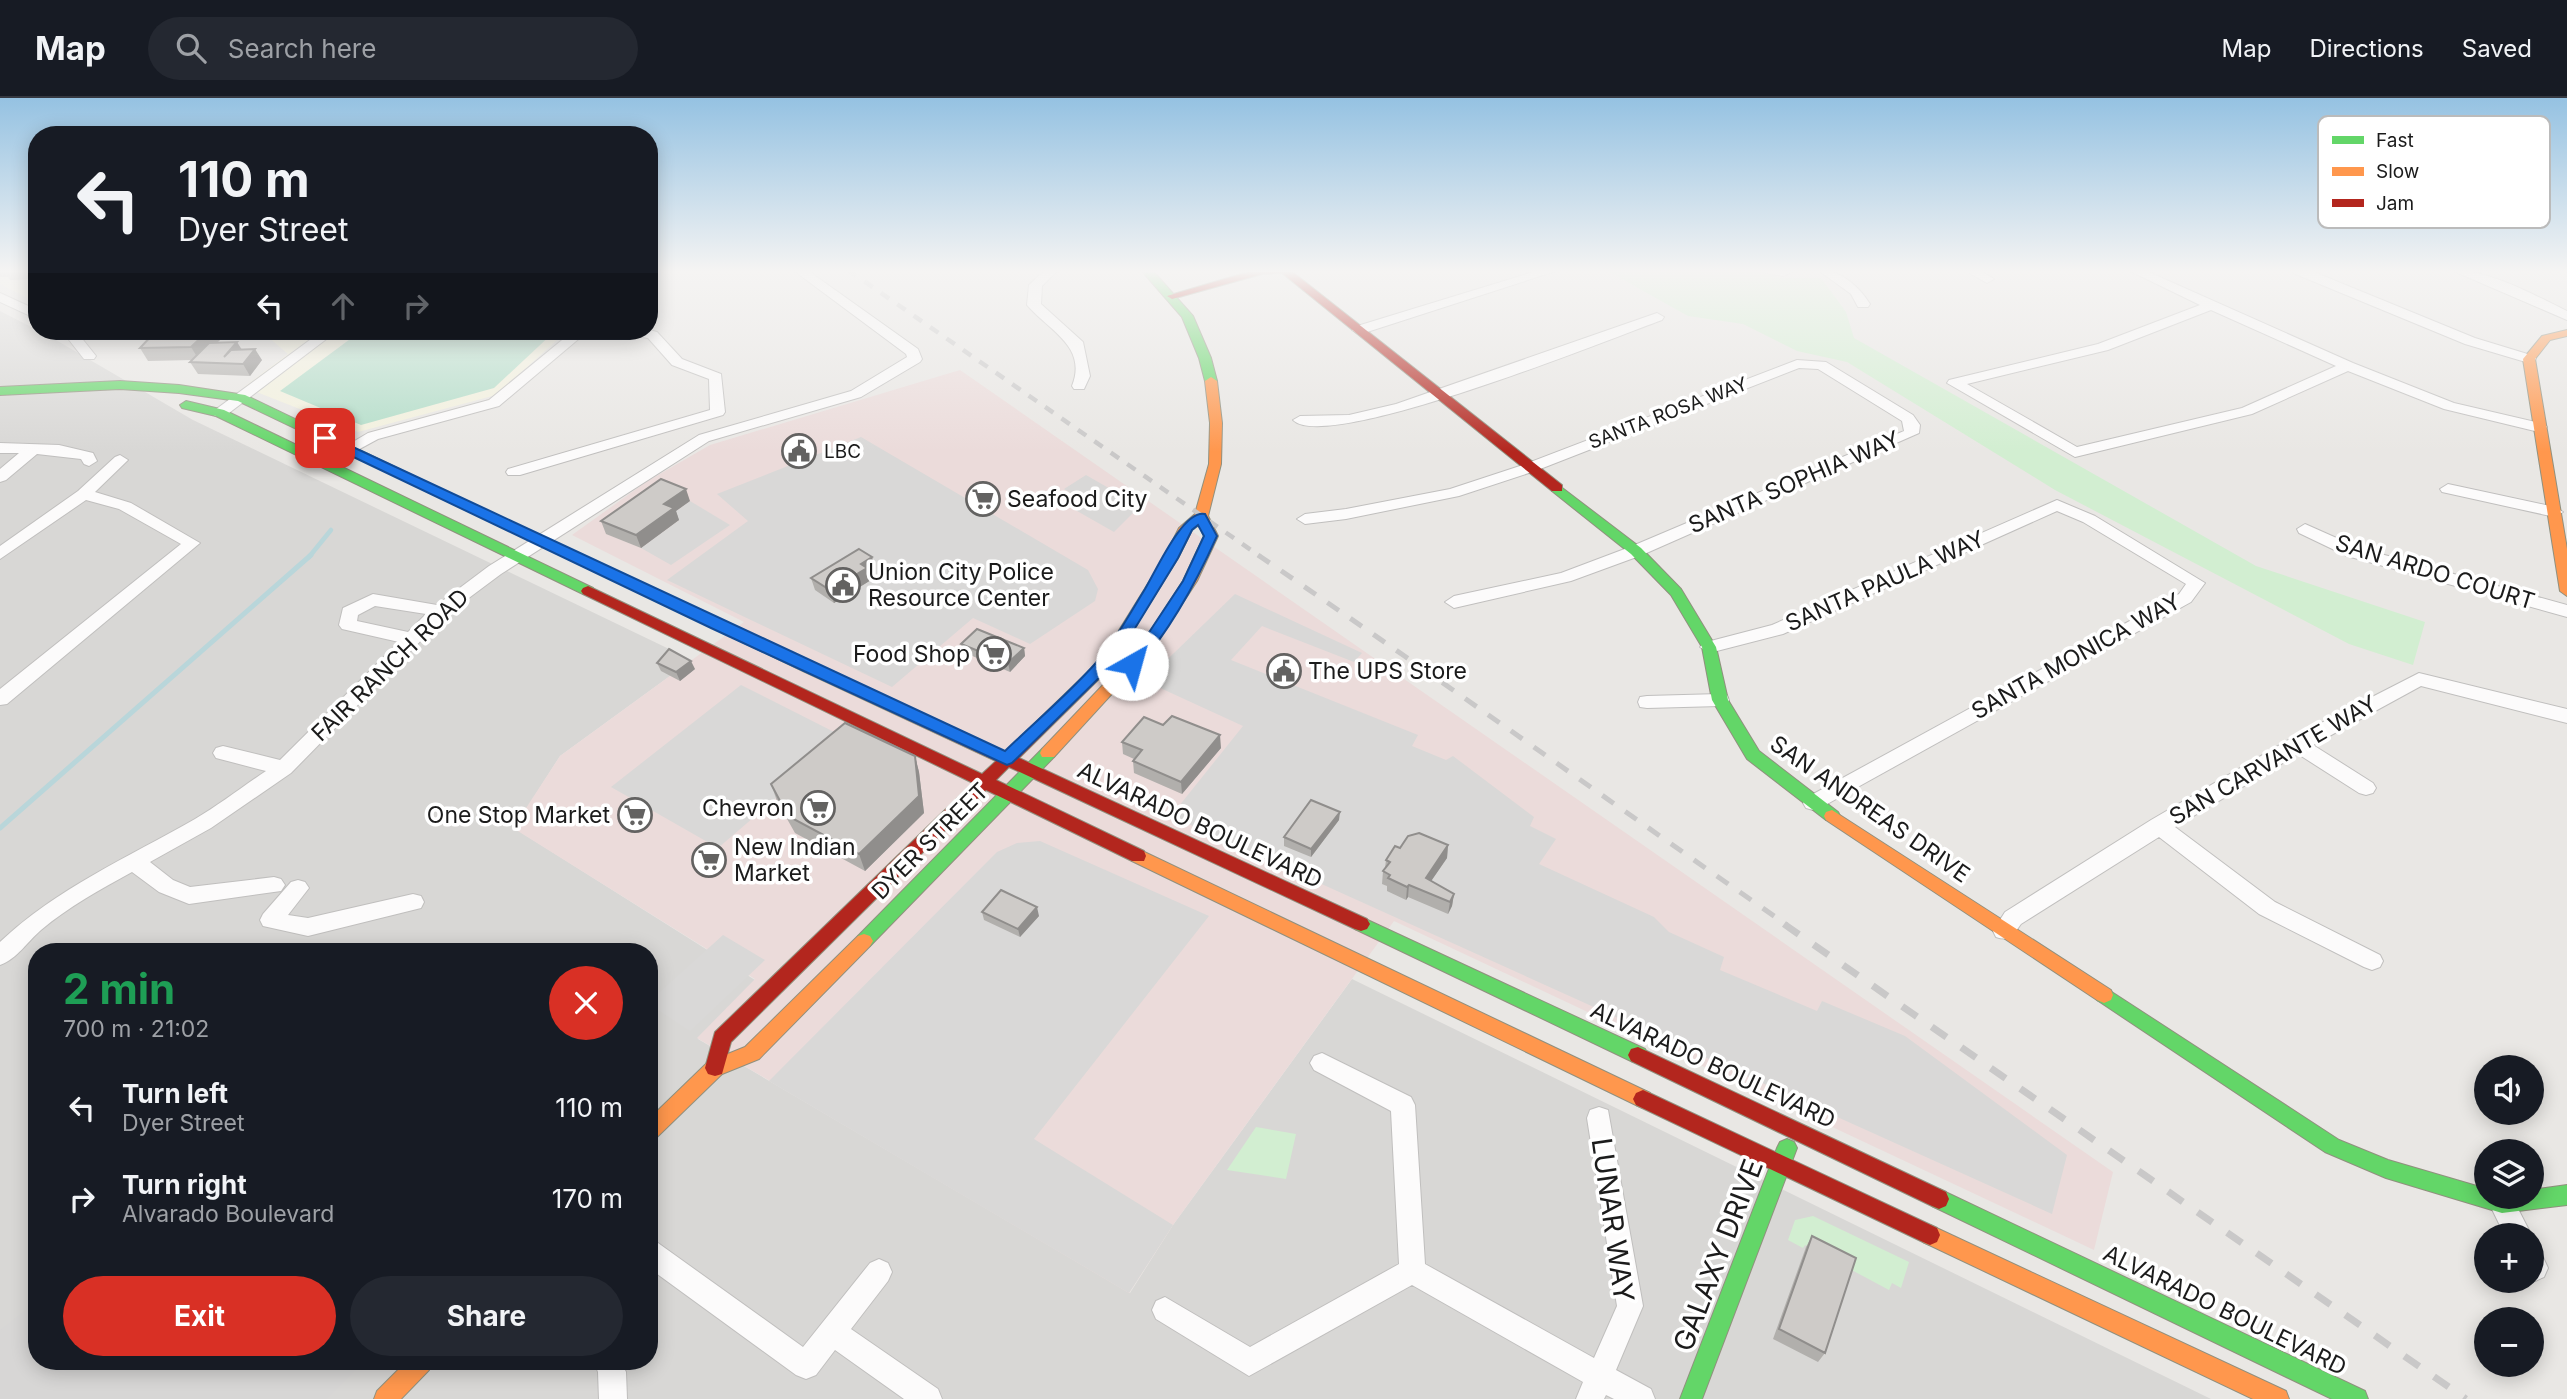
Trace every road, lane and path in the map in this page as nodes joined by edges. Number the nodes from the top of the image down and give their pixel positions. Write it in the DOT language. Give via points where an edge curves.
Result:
graph roads {
  1 [pos="883,331"];
  2 [pos="1063,331"];
  3 [pos="1193,331"];
  4 [pos="1360,331"];
  5 [pos="1619,331"];
  6 [pos="2145,331"];
  7 [pos="2269,331"];
  8 [pos="2445,331"];
  9 [pos="2567,333"];
  10 [pos="76,340"];
  11 [pos="318,340"];
  12 [pos="571,340"];
  13 [pos="657,340"];
  14 [pos="89,356"];
  15 [pos="2529,359"];
  16 [pos="1809,363"];
  17 [pos="2348,366"];
  18 [pos="1079,386"];
  19 [pos="0,391"];
  20 [pos="1441,394"];
  21 [pos="241,398"];
  22 [pos="0,403"];
  23 [pos="718,412"];
  24 [pos="220,413"];
  25 [pos="1300,420"];
  26 [pos="2539,427"];
  27 [pos="735,430"];
  28 [pos="0,448"];
  29 [pos="349,449"];
  30 [pos="40,450"];
  31 [pos="2075,452"];
  32 [pos="1529,468"];
  33 [pos="514,472"];
  34 [pos="0,477"];
  35 [pos="2448,489"];
  36 [pos="84,494"];
  37 [pos="2057,505"];
  38 [pos="2555,512"];
  39 [pos="1201,516"];
  40 [pos="1305,519"];
  41 [pos="2305,529"];
  42 [pos="542,540"];
  43 [pos="1636,551"];
  44 [pos="0,554"];
  45 [pos="516,556"];
  46 [pos="2567,591"];
  47 [pos="1454,602"];
  48 [pos="440,611"];
  49 [pos="2567,611"];
  50 [pos="412,639"];
  51 [pos="1709,647"];
  52 [pos="0,699"];
  53 [pos="1720,700"];
  54 [pos="1647,702"];
  55 [pos="2567,716"];
  56 [pos="2298,744"];
  57 [pos="223,753"];
  58 [pos="1007,759"];
  59 [pos="284,768"];
  60 [pos="1032,771"];
  61 [pos="984,781"];
  62 [pos="2366,788"];
  63 [pos="1009,793"];
  64 [pos="1813,803"];
  65 [pos="2158,825"];
  66 [pos="134,862"];
  67 [pos="274,885"];
  68 [pos="298,888"];
  69 [pos="413,902"];
  70 [pos="2004,931"];
  71 [pos="827,934"];
  72 [pos="0,956"];
  73 [pos="2372,961"];
  74 [pos="765,1040"];
  75 [pos="1322,1063"];
  76 [pos="715,1068"];
  77 [pos="1600,1118"];
  78 [pos="658,1123"];
  79 [pos="1794,1130"];
  80 [pos="1780,1163"];
  81 [pos="2474,1195"];
  82 [pos="2567,1195"];
  83 [pos="2544,1198"];
  84 [pos="658,1258"];
  85 [pos="1412,1271"];
  86 [pos="879,1272"];
  87 [pos="1165,1310"];
  88 [pos="832,1332"];
  89 [pos="413,1370"];
  90 [pos="612,1370"];
  91 [pos="1595,1387"];
  92 [pos="385,1399"];
  93 [pos="613,1399"];
  94 [pos="928,1399"];
  95 [pos="1641,1399"];
  96 [pos="1691,1399"];
  97 [pos="2278,1399"];
  98 [pos="2357,1399"];
  1 -- 27 [label="street, FAIR RANCH ROAD" via="913,352 915,359 856,394"];
  2 -- 18 [label="street" via="1076,342 1083,376"];
  3 -- 39 [label="main road, DYER STREET" via="1212,384 1216,423 1215,464"];
  4 -- 20 [label="main road, SAN ANDREAS DRIVE"];
  5 -- 20 [label="street"];
  6 -- 31 [label="street" via="2103,347 1954,383"];
  7 -- 17 [label="street"];
  8 -- 15 [label="street"];
  9 -- 15 [label="main road" via="2546,338"];
  10 -- 14 [label="street"];
  11 -- 21 [label="street"];
  12 -- 29 [label="street" via="494,402 373,436"];
  13 -- 23 [label="street" via="677,362 716,377"];
  15 -- 26 [label="main road"];
  16 -- 32 [label="street, SANTA ROSA WAY"];
  16 -- 43 [label="street, SANTA SOPHIA WAY" via="1821,365 1908,418 1911,433"];
  17 -- 26 [label="street" via="2449,406"];
  17 -- 31 [label="street" via="2247,411"];
  19 -- 21 [label="main road, ALVARADO BOULEVARD" via="83,383 161,385"];
  20 -- 25 [label="street" via="1353,419"];
  20 -- 32 [label="main road, SAN ANDREAS DRIVE"];
  21 -- 24 [label="street"];
  21 -- 29 [label="main road, ALVARADO BOULEVARD"];
  22 -- 24 [label="main road" via="118,397"];
  23 -- 27 [label="street"];
  23 -- 33 [label="street"];
  24 -- 45 [label="main road"];
  26 -- 38 [label="main road"];
  27 -- 42 [label="street, FAIR RANCH ROAD" via="704,438"];
  28 -- 30 [label="street"];
  29 -- 42 [label="main road, ALVARADO BOULEVARD"];
  30 -- 34 [label="street"];
  30 -- 36 [label="street" via="79,463 120,460"];
  32 -- 40 [label="street, SANTA ROSA WAY" via="1453,493"];
  32 -- 43 [label="main road, SAN ANDREAS DRIVE"];
  35 -- 38 [label="street"];
  36 -- 44 [label="street"];
  36 -- 52 [label="street" via="125,506 192,543"];
  37 -- 51 [label="street, SANTA PAULA WAY" via="1777,629"];
  37 -- 64 [label="street, SANTA MONICA WAY" via="2196,583 2185,598"];
  38 -- 46 [label="main road"];
  39 -- 58 [label="main road, DYER STREET" via="1186,528 1113,652"];
  39 -- 60 [label="main road, DYER STREET" via="1211,536 1190,582 1147,647"];
  41 -- 49 [label="street, SAN ARDO COURT" via="2353,552"];
  42 -- 45 [label="street, FAIR RANCH ROAD"];
  42 -- 58 [label="main road, ALVARADO BOULEVARD"];
  43 -- 47 [label="street" via="1565,577"];
  43 -- 51 [label="main road, SAN ANDREAS DRIVE" via="1676,592"];
  45 -- 48 [label="street, FAIR RANCH ROAD"];
  45 -- 61 [label="main road"];
  48 -- 50 [label="street, FAIR RANCH ROAD"];
  48 -- 50 [label="street" via="373,600 349,612 348,625"];
  50 -- 59 [label="street, FAIR RANCH ROAD"];
  51 -- 53 [label="main road, SAN ANDREAS DRIVE"];
  53 -- 54 [label="street"];
  53 -- 64 [label="main road, SAN ANDREAS DRIVE" via="1753,755"];
  55 -- 56 [label="street, SAN CARVANTE WAY" via="2419,679"];
  56 -- 62 [label="street"];
  56 -- 65 [label="street, SAN CARVANTE WAY"];
  57 -- 59 [label="street"];
  58 -- 60 [label="main road, ALVARADO BOULEVARD"];
  58 -- 61 [label="main road, DYER STREET"];
  59 -- 66 [label="street, FAIR RANCH ROAD" via="204,823"];
  60 -- 63 [label="main road, DYER STREET"];
  60 -- 79 [label="main road, ALVARADO BOULEVARD"];
  61 -- 63 [label="main road"];
  61 -- 71 [label="main road, DYER STREET"];
  63 -- 74 [label="main road, DYER STREET"];
  63 -- 80 [label="main road"];
  64 -- 70 [label="main road, SAN ANDREAS DRIVE"];
  65 -- 70 [label="street, SAN CARVANTE WAY" via="2013,918"];
  65 -- 73 [label="street" via="2267,908"];
  66 -- 67 [label="street" via="166,886 189,896"];
  66 -- 72 [label="street, FAIR RANCH ROAD" via="34,923"];
  68 -- 69 [label="street" via="271,920 309,927"];
  70 -- 81 [label="main road, SAN ANDREAS DRIVE" via="2333,1146 2386,1169"];
  71 -- 74 [label="main road" via="825,958 768,1017"];
  71 -- 76 [label="main road, DYER STREET" via="722,1038"];
  74 -- 76 [label="main road, DYER STREET" via="752,1053"];
  75 -- 85 [label="street" via="1403,1105"];
  76 -- 78 [label="main road, DYER STREET"];
  77 -- 91 [label="street, LUNAR WAY" via="1630,1306"];
  79 -- 80 [label="main road, GALAXY DRIVE"];
  79 -- 98 [label="main road, ALVARADO BOULEVARD"];
  80 -- 96 [label="main road, GALAXY DRIVE"];
  80 -- 97 [label="main road"];
  82 -- 83 [label="main road, SAN ANDREAS DRIVE"];
  84 -- 88 [label="street" via="806,1365"];
  85 -- 87 [label="street" via="1249,1362"];
  85 -- 91 [label="street"];
  86 -- 88 [label="street"];
  88 -- 94 [label="street"];
  89 -- 92 [label="main road"];
  90 -- 93 [label="street"];
  91 -- 95 [label="street"];
}
